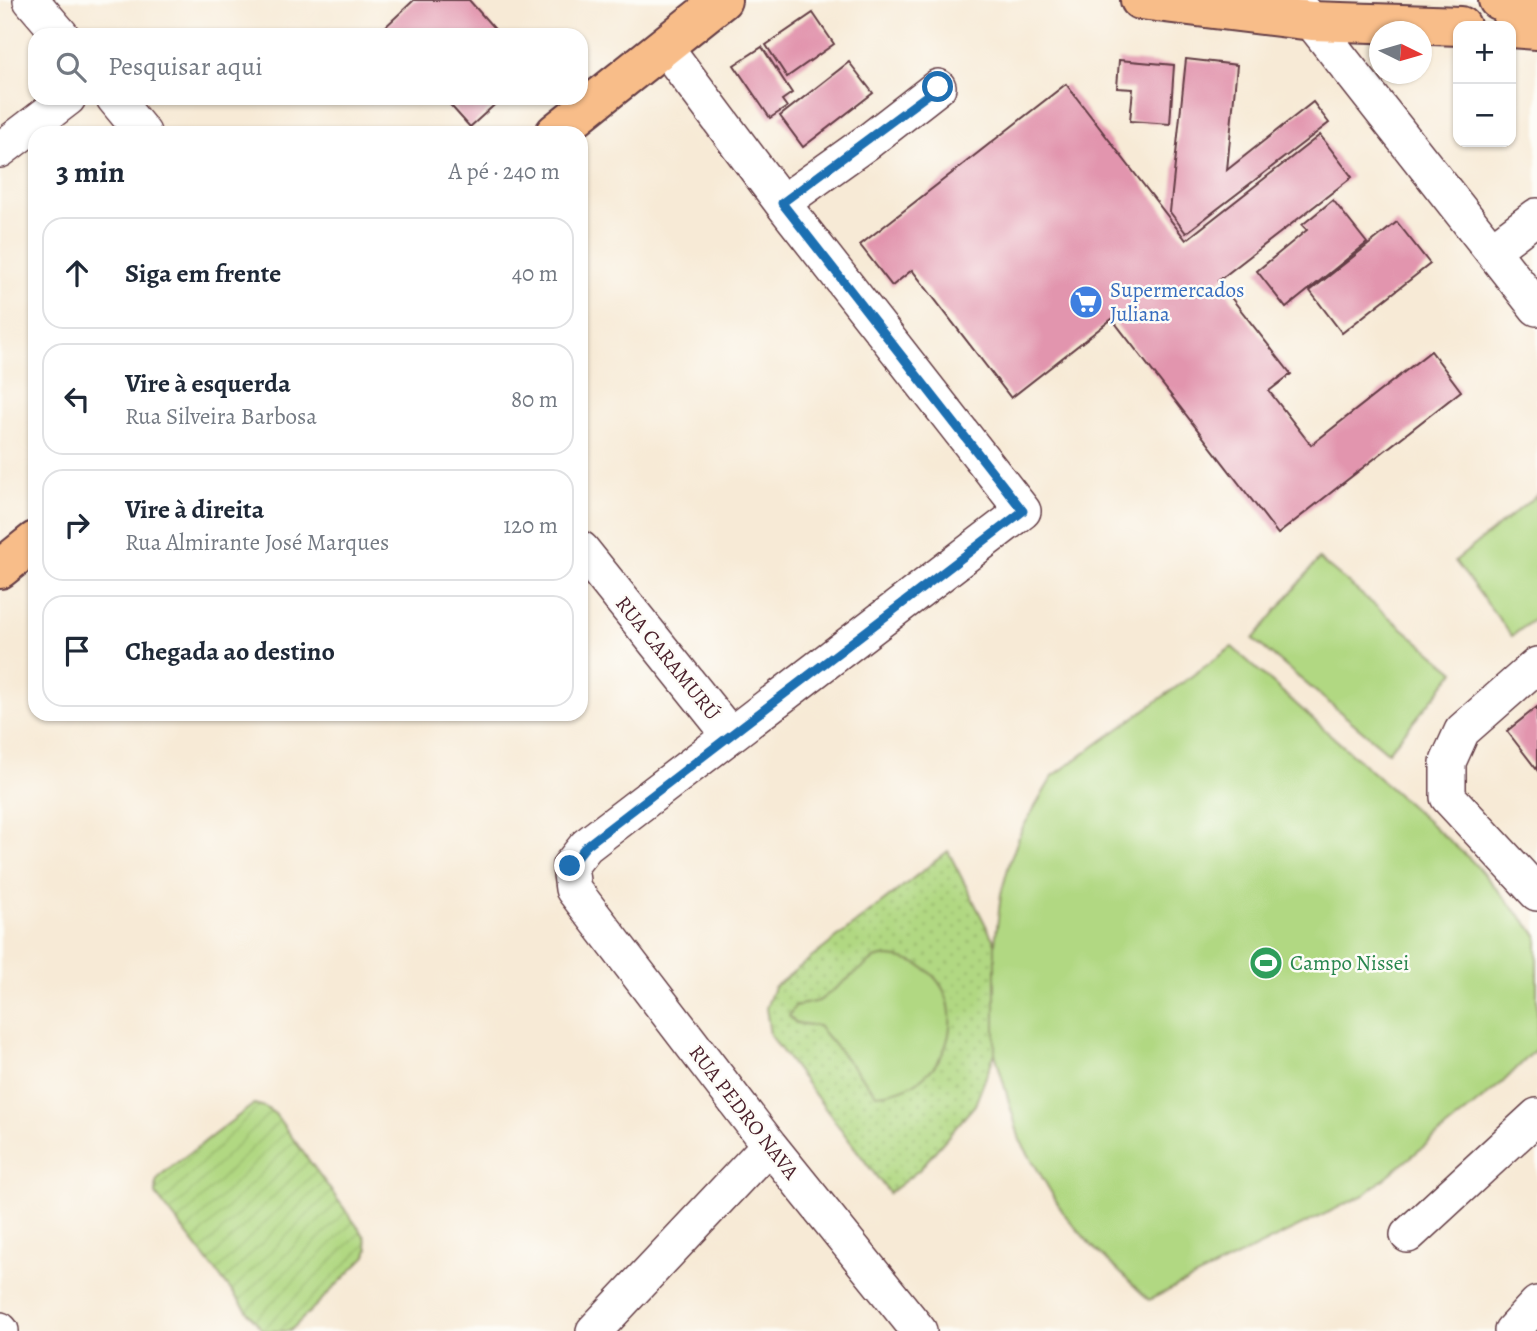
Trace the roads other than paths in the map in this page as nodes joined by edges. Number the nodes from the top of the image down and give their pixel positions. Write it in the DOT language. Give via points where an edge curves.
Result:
graph roads {
  1 [pos="31,0"];
  2 [pos="722,0"];
  3 [pos="1140,0"];
  4 [pos="1490,0"];
  5 [pos="1498,0"];
  6 [pos="1537,2"];
  7 [pos="1304,11"];
  8 [pos="1488,21"];
  9 [pos="1453,25"];
  10 [pos="55,28"];
  11 [pos="1516,28"];
  12 [pos="1537,30"];
  13 [pos="665,47"];
  14 [pos="938,87"];
  15 [pos="59,105"];
  16 [pos="120,105"];
  17 [pos="31,126"];
  18 [pos="138,126"];
  19 [pos="564,126"];
  20 [pos="28,129"];
  21 [pos="0,150"];
  22 [pos="782,203"];
  23 [pos="1537,216"];
  24 [pos="1492,250"];
  25 [pos="1537,308"];
  26 [pos="28,547"];
  27 [pos="588,558"];
  28 [pos="0,569"];
  29 [pos="1537,665"];
  30 [pos="730,735"];
  31 [pos="1537,893"];
  32 [pos="1537,1116"];
  33 [pos="769,1146"];
  34 [pos="1408,1236"];
  35 [pos="1537,1304"];
  36 [pos="594,1331"];
  37 [pos="919,1331"];
  38 [pos="1512,1331"];
  1 -- 10 [label="street"];
  2 -- 13 [label="main road"];
  3 -- 7 [label="main road"];
  4 -- 8 [label="main road"];
  5 -- 6 [label="main road"];
  7 -- 9 [label="main road"];
  7 -- 24 [label="street"];
  11 -- 12 [label="main road"];
  13 -- 19 [label="main road"];
  13 -- 22 [label="street"];
  14 -- 22 [label="street"];
  15 -- 17 [label="street"];
  16 -- 18 [label="street"];
  20 -- 21 [label="street"];
  22 -- 30 [label="street" via="1023,511"];
  23 -- 24 [label="street"];
  24 -- 25 [label="street"];
  26 -- 28 [label="main road"];
  27 -- 30 [label="street, RUA CARAMURÚ"];
  29 -- 31 [label="street" via="1462,731 1448,762 1448,797"];
  30 -- 33 [label="street, RUA PEDRO NAVA" via="586,846 570,866 573,889"];
  32 -- 34 [label="street"];
  33 -- 36 [label="street"];
  33 -- 37 [label="street, RUA PEDRO NAVA"];
  35 -- 38 [label="street"];
}
